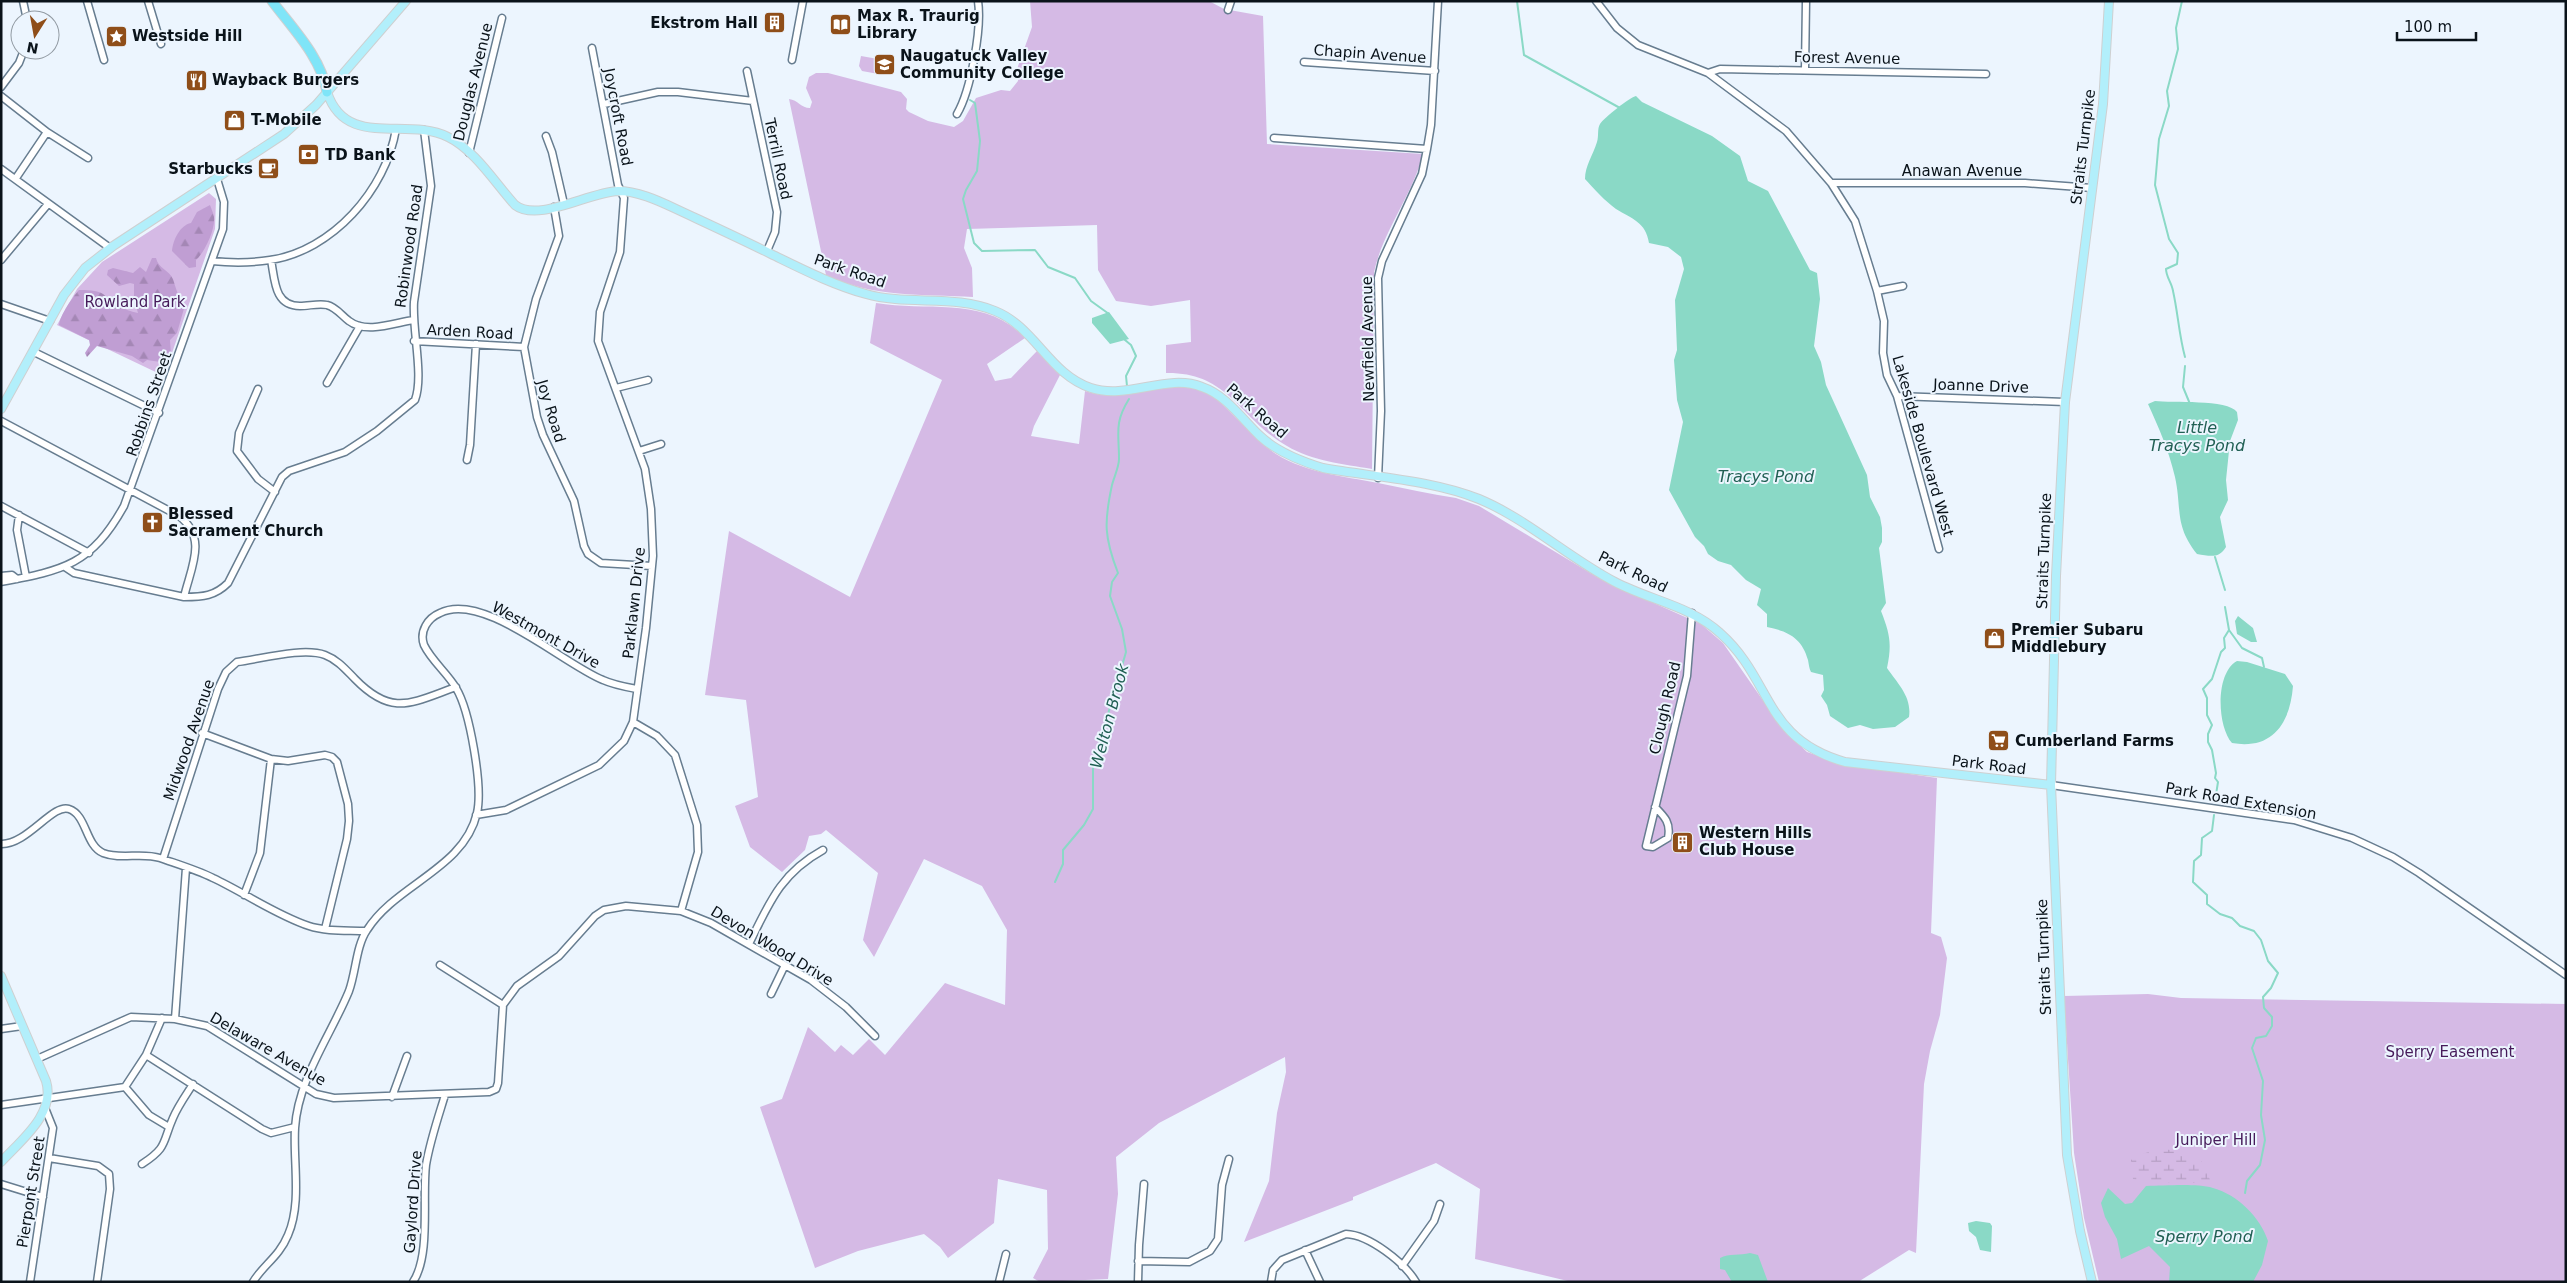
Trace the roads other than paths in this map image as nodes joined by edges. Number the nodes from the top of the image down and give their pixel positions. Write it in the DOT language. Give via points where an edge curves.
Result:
graph roads {
  1 [pos="88,1"];
  2 [pos="148,1"];
  3 [pos="272,1"];
  4 [pos="406,1"];
  5 [pos="803,1"];
  6 [pos="978,1"];
  7 [pos="1231,1"];
  8 [pos="1438,1"];
  9 [pos="1596,1"];
  10 [pos="1806,1"];
  11 [pos="2109,1"];
  12 [pos="1228,10"];
  13 [pos="502,18"];
  14 [pos="160,44"];
  15 [pos="592,48"];
  16 [pos="20,60"];
  17 [pos="104,60"];
  18 [pos="792,60"];
  19 [pos="1304,62"];
  20 [pos="1805,70"];
  21 [pos="1435,71"];
  22 [pos="747,72"];
  23 [pos="1708,73"];
  24 [pos="1986,74"];
  25 [pos="1,87"];
  26 [pos="327,92"];
  27 [pos="1,96"];
  28 [pos="753,101"];
  29 [pos="604,104"];
  30 [pos="957,114"];
  31 [pos="396,129"];
  32 [pos="424,130"];
  33 [pos="47,132"];
  34 [pos="546,136"];
  35 [pos="1274,138"];
  36 [pos="1427,149"];
  37 [pos="469,153"];
  38 [pos="88,158"];
  39 [pos="1,169"];
  40 [pos="16,178"];
  41 [pos="217,179"];
  42 [pos="1831,183"];
  43 [pos="2092,188"];
  44 [pos="620,191"];
  45 [pos="48,204"];
  46 [pos="564,204"];
  47 [pos="554,207"];
  48 [pos="110,248"];
  49 [pos="767,251"];
  50 [pos="1,260"];
  51 [pos="271,260"];
  52 [pos="212,261"];
  53 [pos="1903,286"];
  54 [pos="1877,291"];
  55 [pos="1,304"];
  56 [pos="412,320"];
  57 [pos="50,322"];
  58 [pos="360,326"];
  59 [pos="414,341"];
  60 [pos="476,344"];
  61 [pos="524,347"];
  62 [pos="34,352"];
  63 [pos="648,380"];
  64 [pos="327,382"];
  65 [pos="616,388"];
  66 [pos="258,389"];
  67 [pos="1897,396"];
  68 [pos="2065,402"];
  69 [pos="1,409"];
  70 [pos="159,413"];
  71 [pos="1,421"];
  72 [pos="661,444"];
  73 [pos="639,451"];
  74 [pos="467,460"];
  75 [pos="1378,478"];
  76 [pos="131,490"];
  77 [pos="275,492"];
  78 [pos="1,506"];
  79 [pos="19,515"];
  80 [pos="1939,549"];
  81 [pos="89,553"];
  82 [pos="652,566"];
  83 [pos="65,568"];
  84 [pos="1,576"];
  85 [pos="26,577"];
  86 [pos="17,579"];
  87 [pos="1,582"];
  88 [pos="184,597"];
  89 [pos="1692,614"];
  90 [pos="456,687"];
  91 [pos="637,689"];
  92 [pos="633,722"];
  93 [pos="202,733"];
  94 [pos="271,759"];
  95 [pos="2051,785"];
  96 [pos="1655,807"];
  97 [pos="476,815"];
  98 [pos="1,844"];
  99 [pos="823,850"];
  100 [pos="163,860"];
  101 [pos="186,868"];
  102 [pos="244,895"];
  103 [pos="680,911"];
  104 [pos="325,929"];
  105 [pos="366,931"];
  106 [pos="749,944"];
  107 [pos="440,965"];
  108 [pos="785,965"];
  109 [pos="2566,975"];
  110 [pos="1,976"];
  111 [pos="771,994"];
  112 [pos="503,1005"];
  113 [pos="162,1018"];
  114 [pos="175,1019"];
  115 [pos="22,1026"];
  116 [pos="1,1029"];
  117 [pos="875,1036"];
  118 [pos="146,1055"];
  119 [pos="407,1056"];
  120 [pos="37,1059"];
  121 [pos="193,1084"];
  122 [pos="125,1087"];
  123 [pos="304,1087"];
  124 [pos="445,1095"];
  125 [pos="392,1097"];
  126 [pos="48,1099"];
  127 [pos="1,1105"];
  128 [pos="45,1108"];
  129 [pos="169,1127"];
  130 [pos="295,1127"];
  131 [pos="48,1158"];
  132 [pos="1228,1159"];
  133 [pos="1,1162"];
  134 [pos="142,1164"];
  135 [pos="1,1184"];
  136 [pos="1144,1184"];
  137 [pos="43,1196"];
  138 [pos="1440,1204"];
  139 [pos="1305,1250"];
  140 [pos="1006,1254"];
  141 [pos="1138,1261"];
  142 [pos="1402,1266"];
  143 [pos="30,1282"];
  144 [pos="97,1282"];
  145 [pos="253,1282"];
  146 [pos="413,1282"];
  147 [pos="999,1282"];
  148 [pos="1138,1282"];
  149 [pos="1271,1282"];
  150 [pos="1320,1282"];
  151 [pos="1416,1282"];
  152 [pos="2092,1282"];
  1 -- 17 [label="street"];
  2 -- 14 [label="street"];
  3 -- 26 [label="highway" via="315,60 324,76"];
  4 -- 26 [label="main road"];
  5 -- 18 [label="street"];
  6 -- 30 [label="street" via="980,12 966,95"];
  7 -- 12 [label="street"];
  8 -- 21 [label="street, Newfield Avenue"];
  9 -- 23 [label="street, Lakeside Boulevard West" via="1617,28 1638,44"];
  10 -- 20 [label="street"];
  11 -- 43 [label="main road, Straits Turnpike" via="2103,104"];
  13 -- 37 [label="street, Douglas Avenue"];
  15 -- 29 [label="street, Joycroft Road"];
  16 -- 25 [label="street"];
  19 -- 21 [label="street, Chapin Avenue"];
  20 -- 23 [label="street, Forest Avenue" via="1720,69"];
  20 -- 24 [label="street, Forest Avenue"];
  21 -- 36 [label="street, Newfield Avenue"];
  22 -- 28 [label="street, Terrill Road"];
  23 -- 42 [label="street, Lakeside Boulevard West" via="1786,131"];
  26 -- 31 [label="main road, Park Road" via="332,106 354,124 374,129"];
  26 -- 41 [label="main road" via="284,134"];
  27 -- 33 [label="street"];
  28 -- 29 [label="street" via="658,92"];
  28 -- 49 [label="street, Terrill Road" via="777,212 775,232"];
  29 -- 44 [label="street, Joycroft Road"];
  31 -- 32 [label="main road, Park Road"];
  31 -- 51 [label="street" via="387,161 364,201 333,232 294,253"];
  32 -- 37 [label="main road, Park Road" via="445,135"];
  32 -- 56 [label="street, Robinwood Road" via="431,186"];
  33 -- 38 [label="street"];
  33 -- 40 [label="street"];
  34 -- 46 [label="street"];
  35 -- 36 [label="street"];
  36 -- 75 [label="street, Newfield Avenue" via="1422,174 1382,261 1378,278 1382,411"];
  37 -- 47 [label="main road, Park Road" via="518,208 534,212"];
  39 -- 40 [label="street"];
  40 -- 45 [label="street"];
  41 -- 48 [label="main road"];
  41 -- 52 [label="street, Robbins Street" via="223,195 225,220"];
  42 -- 43 [label="street, Anawan Avenue" via="2025,183"];
  42 -- 54 [label="street, Lakeside Boulevard West" via="1855,221"];
  43 -- 68 [label="main road, Straits Turnpike"];
  44 -- 46 [label="main road, Park Road"];
  44 -- 49 [label="main road, Park Road" via="653,198"];
  44 -- 65 [label="street, Parklawn Drive" via="624,198 620,252 598,326 602,357"];
  45 -- 48 [label="street"];
  45 -- 50 [label="street"];
  46 -- 47 [label="main road, Park Road"];
  47 -- 61 [label="street, Joy Road" via="558,236 536,299"];
  48 -- 57 [label="main road" via="76,278"];
  49 -- 75 [label="main road, Park Road" via="821,278 866,294 896,300 957,302 992,309 1019,324 1062,372 1089,388 1121,392 1182,383 1200,386 1218,394 1261,437 1289,455 1323,468"];
  51 -- 52 [label="street" via="242,263"];
  51 -- 58 [label="street" via="281,300 289,305 327,305"];
  52 -- 70 [label="street, Robbins Street"];
  53 -- 54 [label="street"];
  54 -- 67 [label="street, Lakeside Boulevard West" via="1884,321 1885,367"];
  55 -- 57 [label="street"];
  56 -- 58 [label="street, Arden Road"];
  56 -- 59 [label="street, Robinwood Road"];
  57 -- 62 [label="main road"];
  58 -- 64 [label="street"];
  59 -- 60 [label="street, Arden Road"];
  59 -- 77 [label="street, Robinwood Road" via="418,380 414,400 345,452 289,472 282,477"];
  60 -- 61 [label="street, Arden Road"];
  60 -- 74 [label="street"];
  61 -- 82 [label="street, Joy Road" via="537,417 574,501 588,554 601,563"];
  62 -- 69 [label="main road"];
  62 -- 70 [label="street"];
  63 -- 65 [label="street"];
  65 -- 73 [label="street, Parklawn Drive"];
  66 -- 77 [label="street" via="239,433 237,452 258,479"];
  67 -- 68 [label="street, Joanne Drive"];
  67 -- 80 [label="street, Lakeside Boulevard West"];
  68 -- 95 [label="main road, Straits Turnpike" via="2056,576"];
  70 -- 76 [label="street, Robbins Street"];
  71 -- 76 [label="street"];
  72 -- 73 [label="street"];
  73 -- 82 [label="street, Parklawn Drive" via="649,488"];
  75 -- 89 [label="main road, Park Road" via="1447,489 1478,499 1615,582"];
  76 -- 81 [label="street, Robbins Street" via="116,521"];
  76 -- 88 [label="street" via="179,516 194,532 194,560"];
  77 -- 88 [label="street, Robinwood Road" via="228,583 211,595"];
  78 -- 79 [label="street"];
  79 -- 81 [label="street"];
  79 -- 85 [label="street" via="17,530"];
  81 -- 83 [label="street, Robbins Street"];
  82 -- 91 [label="street, Parklawn Drive"];
  83 -- 85 [label="street, Robbins Street"];
  83 -- 88 [label="street, Robinwood Road" via="74,573"];
  84 -- 86 [label="street, Robbins Street" via="12,575"];
  85 -- 86 [label="street, Robbins Street"];
  86 -- 87 [label="street, Robbins Street"];
  89 -- 95 [label="main road, Park Road" via="1721,633 1738,653 1788,731 1813,750 1845,762"];
  89 -- 96 [label="street, Clough Road" via="1687,676"];
  90 -- 91 [label="street, Westmont Drive" via="424,645 423,636 431,618 443,611 457,609 492,616 602,680"];
  90 -- 93 [label="street, Midwood Avenue" via="406,704 392,703 370,695 339,662 326,655 314,652 237,662 226,672"];
  90 -- 97 [label="street, Westmont Drive" via="465,709 476,766"];
  91 -- 92 [label="street, Parklawn Drive"];
  92 -- 97 [label="street, Parklawn Drive" via="624,741 599,765 506,810"];
  92 -- 103 [label="street" via="657,736 675,755 697,825 698,852"];
  93 -- 94 [label="street"];
  93 -- 100 [label="street, Midwood Avenue"];
  94 -- 102 [label="street" via="260,853"];
  94 -- 104 [label="street" via="288,761 325,755 336,762 348,804 349,821"];
  95 -- 109 [label="street, Park Road Extension" via="2294,820 2352,838 2418,873"];
  95 -- 152 [label="main road, Straits Turnpike" via="2067,1155"];
  96 -- 96 [label="street, Clough Road" via="1670,828 1668,838 1653,847 1646,846"];
  97 -- 105 [label="street, Westmont Drive" via="463,843 450,857 389,904"];
  98 -- 100 [label="street" via="18,841 63,808 71,809 78,816 94,846 102,852 114,856 140,854"];
  99 -- 106 [label="street" via="804,860 783,881"];
  100 -- 101 [label="street"];
  101 -- 102 [label="street" via="212,877"];
  101 -- 114 [label="street"];
  102 -- 104 [label="street" via="309,926"];
  103 -- 106 [label="street, Devon Wood Drive" via="711,923"];
  103 -- 112 [label="street, Devon Wood Drive" via="626,906 604,910 559,956 517,986"];
  104 -- 105 [label="street"];
  105 -- 123 [label="street" via="348,992"];
  106 -- 108 [label="street, Devon Wood Drive"];
  107 -- 112 [label="street"];
  108 -- 111 [label="street"];
  108 -- 117 [label="street, Devon Wood Drive" via="828,992"];
  110 -- 115 [label="main road"];
  112 -- 124 [label="street, Delaware Avenue" via="496,1089"];
  113 -- 114 [label="street, Delaware Avenue"];
  113 -- 118 [label="street"];
  113 -- 120 [label="street, Delaware Avenue" via="118,1021"];
  114 -- 123 [label="street, Delaware Avenue" via="207,1026"];
  115 -- 116 [label="street"];
  115 -- 120 [label="main road"];
  118 -- 121 [label="street"];
  118 -- 122 [label="street"];
  119 -- 125 [label="street"];
  120 -- 126 [label="main road" via="47,1084"];
  121 -- 129 [label="street"];
  121 -- 130 [label="street" via="271,1133"];
  122 -- 126 [label="street"];
  122 -- 129 [label="street" via="149,1115"];
  123 -- 125 [label="street, Delaware Avenue" via="334,1098"];
  123 -- 130 [label="street"];
  124 -- 125 [label="street, Delaware Avenue"];
  124 -- 146 [label="street, Gaylord Drive" via="426,1166 423,1252"];
  126 -- 127 [label="street"];
  126 -- 128 [label="main road"];
  128 -- 131 [label="street, Pierpont Street" via="53,1126"];
  128 -- 133 [label="main road" via="37,1122"];
  129 -- 134 [label="street" via="168,1138 159,1153"];
  130 -- 145 [label="street" via="296,1166 289,1234 271,1263"];
  131 -- 137 [label="street, Pierpont Street"];
  131 -- 144 [label="street" via="98,1166 109,1174"];
  132 -- 141 [label="street" via="1222,1185 1218,1239 1210,1251 1189,1262"];
  135 -- 137 [label="street"];
  136 -- 141 [label="street"];
  137 -- 143 [label="street, Pierpont Street"];
  138 -- 142 [label="street" via="1434,1221"];
  139 -- 142 [label="street" via="1346,1234 1356,1234 1368,1239"];
  139 -- 149 [label="street" via="1282,1260 1273,1270"];
  139 -- 150 [label="street"];
  140 -- 147 [label="street"];
  141 -- 148 [label="street"];
  142 -- 151 [label="street"];
}
